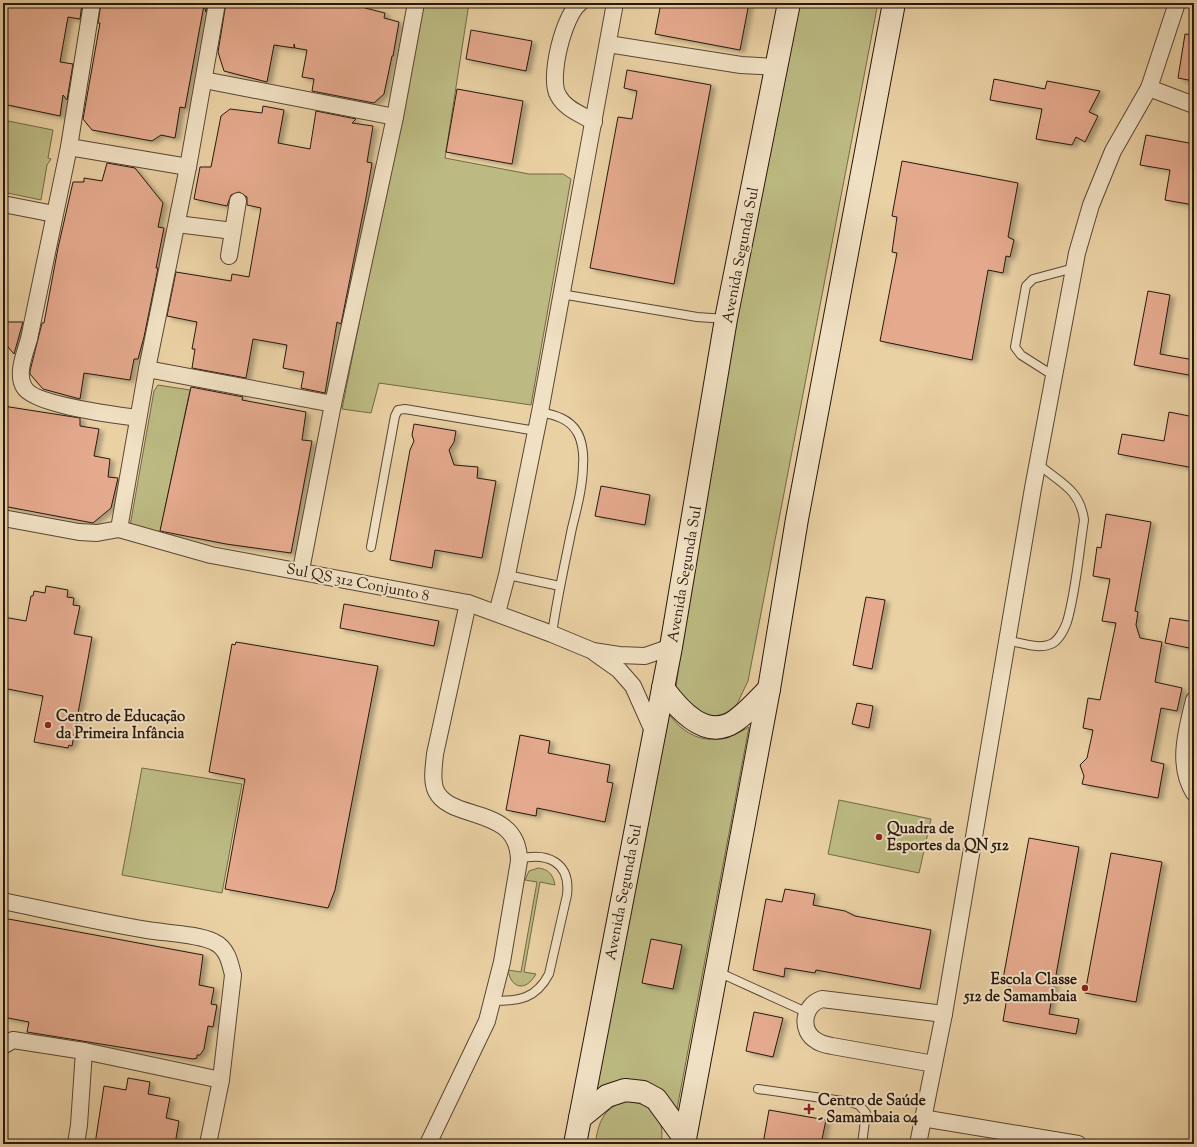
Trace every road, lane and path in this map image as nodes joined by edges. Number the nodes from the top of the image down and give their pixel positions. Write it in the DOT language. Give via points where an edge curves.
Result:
graph roads {
  1 [pos="92,3"];
  2 [pos="217,3"];
  3 [pos="416,3"];
  4 [pos="580,3"];
  5 [pos="615,3"];
  6 [pos="789,3"];
  7 [pos="894,3"];
  8 [pos="1177,3"];
  9 [pos="608,44"];
  10 [pos="776,67"];
  11 [pos="204,80"];
  12 [pos="1149,88"];
  13 [pos="1194,105"];
  14 [pos="395,117"];
  15 [pos="594,122"];
  16 [pos="69,147"];
  17 [pos="188,167"];
  18 [pos="238,201"];
  19 [pos="3,204"];
  20 [pos="54,214"];
  21 [pos="177,224"];
  22 [pos="233,231"];
  23 [pos="229,256"];
  24 [pos="1074,268"];
  25 [pos="561,294"];
  26 [pos="726,319"];
  27 [pos="148,369"];
  28 [pos="1054,376"];
  29 [pos="333,404"];
  30 [pos="540,412"];
  31 [pos="138,418"];
  32 [pos="536,431"];
  33 [pos="1038,464"];
  34 [pos="3,518"];
  35 [pos="119,529"];
  36 [pos="371,547"];
  37 [pos="301,570"];
  38 [pos="507,575"];
  39 [pos="560,586"];
  40 [pos="468,603"];
  41 [pos="497,613"];
  42 [pos="552,634"];
  43 [pos="1008,641"];
  44 [pos="671,647"];
  45 [pos="593,650"];
  46 [pos="663,688"];
  47 [pos="769,689"];
  48 [pos="1194,700"];
  49 [pos="654,733"];
  50 [pos="1194,793"];
  51 [pos="519,859"];
  52 [pos="3,901"];
  53 [pos="716,971"];
  54 [pos="493,1001"];
  55 [pos="806,1012"];
  56 [pos="944,1014"];
  57 [pos="3,1046"];
  58 [pos="84,1050"];
  59 [pos="934,1064"];
  60 [pos="221,1080"];
  61 [pos="758,1089"];
  62 [pos="580,1118"];
  63 [pos="922,1118"];
  64 [pos="684,1141"];
  65 [pos="76,1144"];
  66 [pos="208,1144"];
  67 [pos="428,1144"];
  68 [pos="575,1144"];
  69 [pos="862,1144"];
  70 [pos="918,1144"];
  71 [pos="1078,1144"];
  1 -- 16 [label="street"];
  2 -- 11 [label="street"];
  3 -- 14 [label="street"];
  4 -- 15 [label="street" via="563,30 554,80 556,93 564,105"];
  5 -- 9 [label="street"];
  6 -- 10 [label="main road, Avenida Segunda Sul"];
  7 -- 47 [label="main road" via="797,518"];
  8 -- 12 [label="street"];
  9 -- 10 [label="street" via="741,65"];
  9 -- 15 [label="street"];
  10 -- 26 [label="main road, Avenida Segunda Sul"];
  11 -- 14 [label="street"];
  11 -- 17 [label="street"];
  12 -- 13 [label="street"];
  12 -- 24 [label="street" via="1114,151 1090,205"];
  14 -- 29 [label="street"];
  15 -- 25 [label="street"];
  16 -- 17 [label="street"];
  16 -- 20 [label="street"];
  17 -- 21 [label="street"];
  18 -- 22 [label="street"];
  19 -- 20 [label="street"];
  20 -- 31 [label="street" via="23,358 24,389 31,395 50,402"];
  21 -- 22 [label="street"];
  21 -- 27 [label="street"];
  22 -- 23 [label="street"];
  24 -- 28 [label="street"];
  24 -- 28 [label="lane" via="1033,279 1026,286 1015,347 1021,355"];
  25 -- 26 [label="lane" via="697,317"];
  25 -- 30 [label="street"];
  26 -- 44 [label="main road, Avenida Segunda Sul"];
  27 -- 29 [label="street"];
  27 -- 31 [label="street"];
  28 -- 33 [label="street"];
  29 -- 37 [label="street"];
  30 -- 32 [label="street"];
  30 -- 39 [label="lane" via="558,416 573,426 578,433 583,464"];
  31 -- 35 [label="street"];
  32 -- 36 [label="lane" via="405,409 398,410"];
  32 -- 38 [label="street"];
  33 -- 43 [label="street"];
  33 -- 43 [label="lane" via="1076,495 1082,507 1084,520 1072,595 1066,624 1050,645"];
  34 -- 35 [label="street" via="79,532 97,533"];
  35 -- 37 [label="street, Sul QS 312 Conjunto 8" via="211,555"];
  37 -- 40 [label="street, Sul QS 312 Conjunto 8"];
  38 -- 39 [label="lane"];
  38 -- 41 [label="street"];
  39 -- 42 [label="lane"];
  40 -- 41 [label="street, Sul QS 312 Conjunto 8"];
  40 -- 51 [label="street" via="435,754 433,771 436,789 443,799 451,804 505,828 514,840"];
  41 -- 42 [label="street, Sul QS 312 Conjunto 8"];
  42 -- 45 [label="street, Sul QS 312 Conjunto 8"];
  43 -- 56 [label="street"];
  44 -- 45 [label="street, Sul QS 312 Conjunto 8" via="645,656"];
  44 -- 46 [label="main road, Avenida Segunda Sul"];
  45 -- 49 [label="street, Sul QS 312 Conjunto 8" via="619,670 633,686"];
  46 -- 47 [label="main road" via="675,705 688,717 705,726 716,727 734,722"];
  46 -- 49 [label="main road, Avenida Segunda Sul"];
  47 -- 53 [label="main road"];
  48 -- 50 [label="street" via="1183,760 1187,780"];
  49 -- 62 [label="main road, Avenida Segunda Sul"];
  51 -- 54 [label="street"];
  51 -- 54 [label="lane" via="541,856 560,866 566,872 567,895 549,974 544,982 535,992 523,998"];
  52 -- 60 [label="street" via="218,944 229,959 233,975"];
  53 -- 55 [label="lane"];
  53 -- 64 [label="main road"];
  54 -- 67 [label="street" via="481,1034"];
  55 -- 56 [label="street" via="810,1006 822,999"];
  55 -- 59 [label="street" via="805,1020 809,1032 816,1041 860,1052"];
  56 -- 59 [label="street"];
  57 -- 58 [label="street" via="14,1040"];
  58 -- 60 [label="street"];
  58 -- 65 [label="street"];
  59 -- 63 [label="street"];
  60 -- 66 [label="street"];
  61 -- 69 [label="lane" via="859,1105 866,1113"];
  62 -- 64 [label="main road" via="607,1096 626,1090 644,1092 656,1099"];
  62 -- 68 [label="main road, Avenida Segunda Sul"];
  63 -- 70 [label="street"];
  63 -- 71 [label="street"];
}
